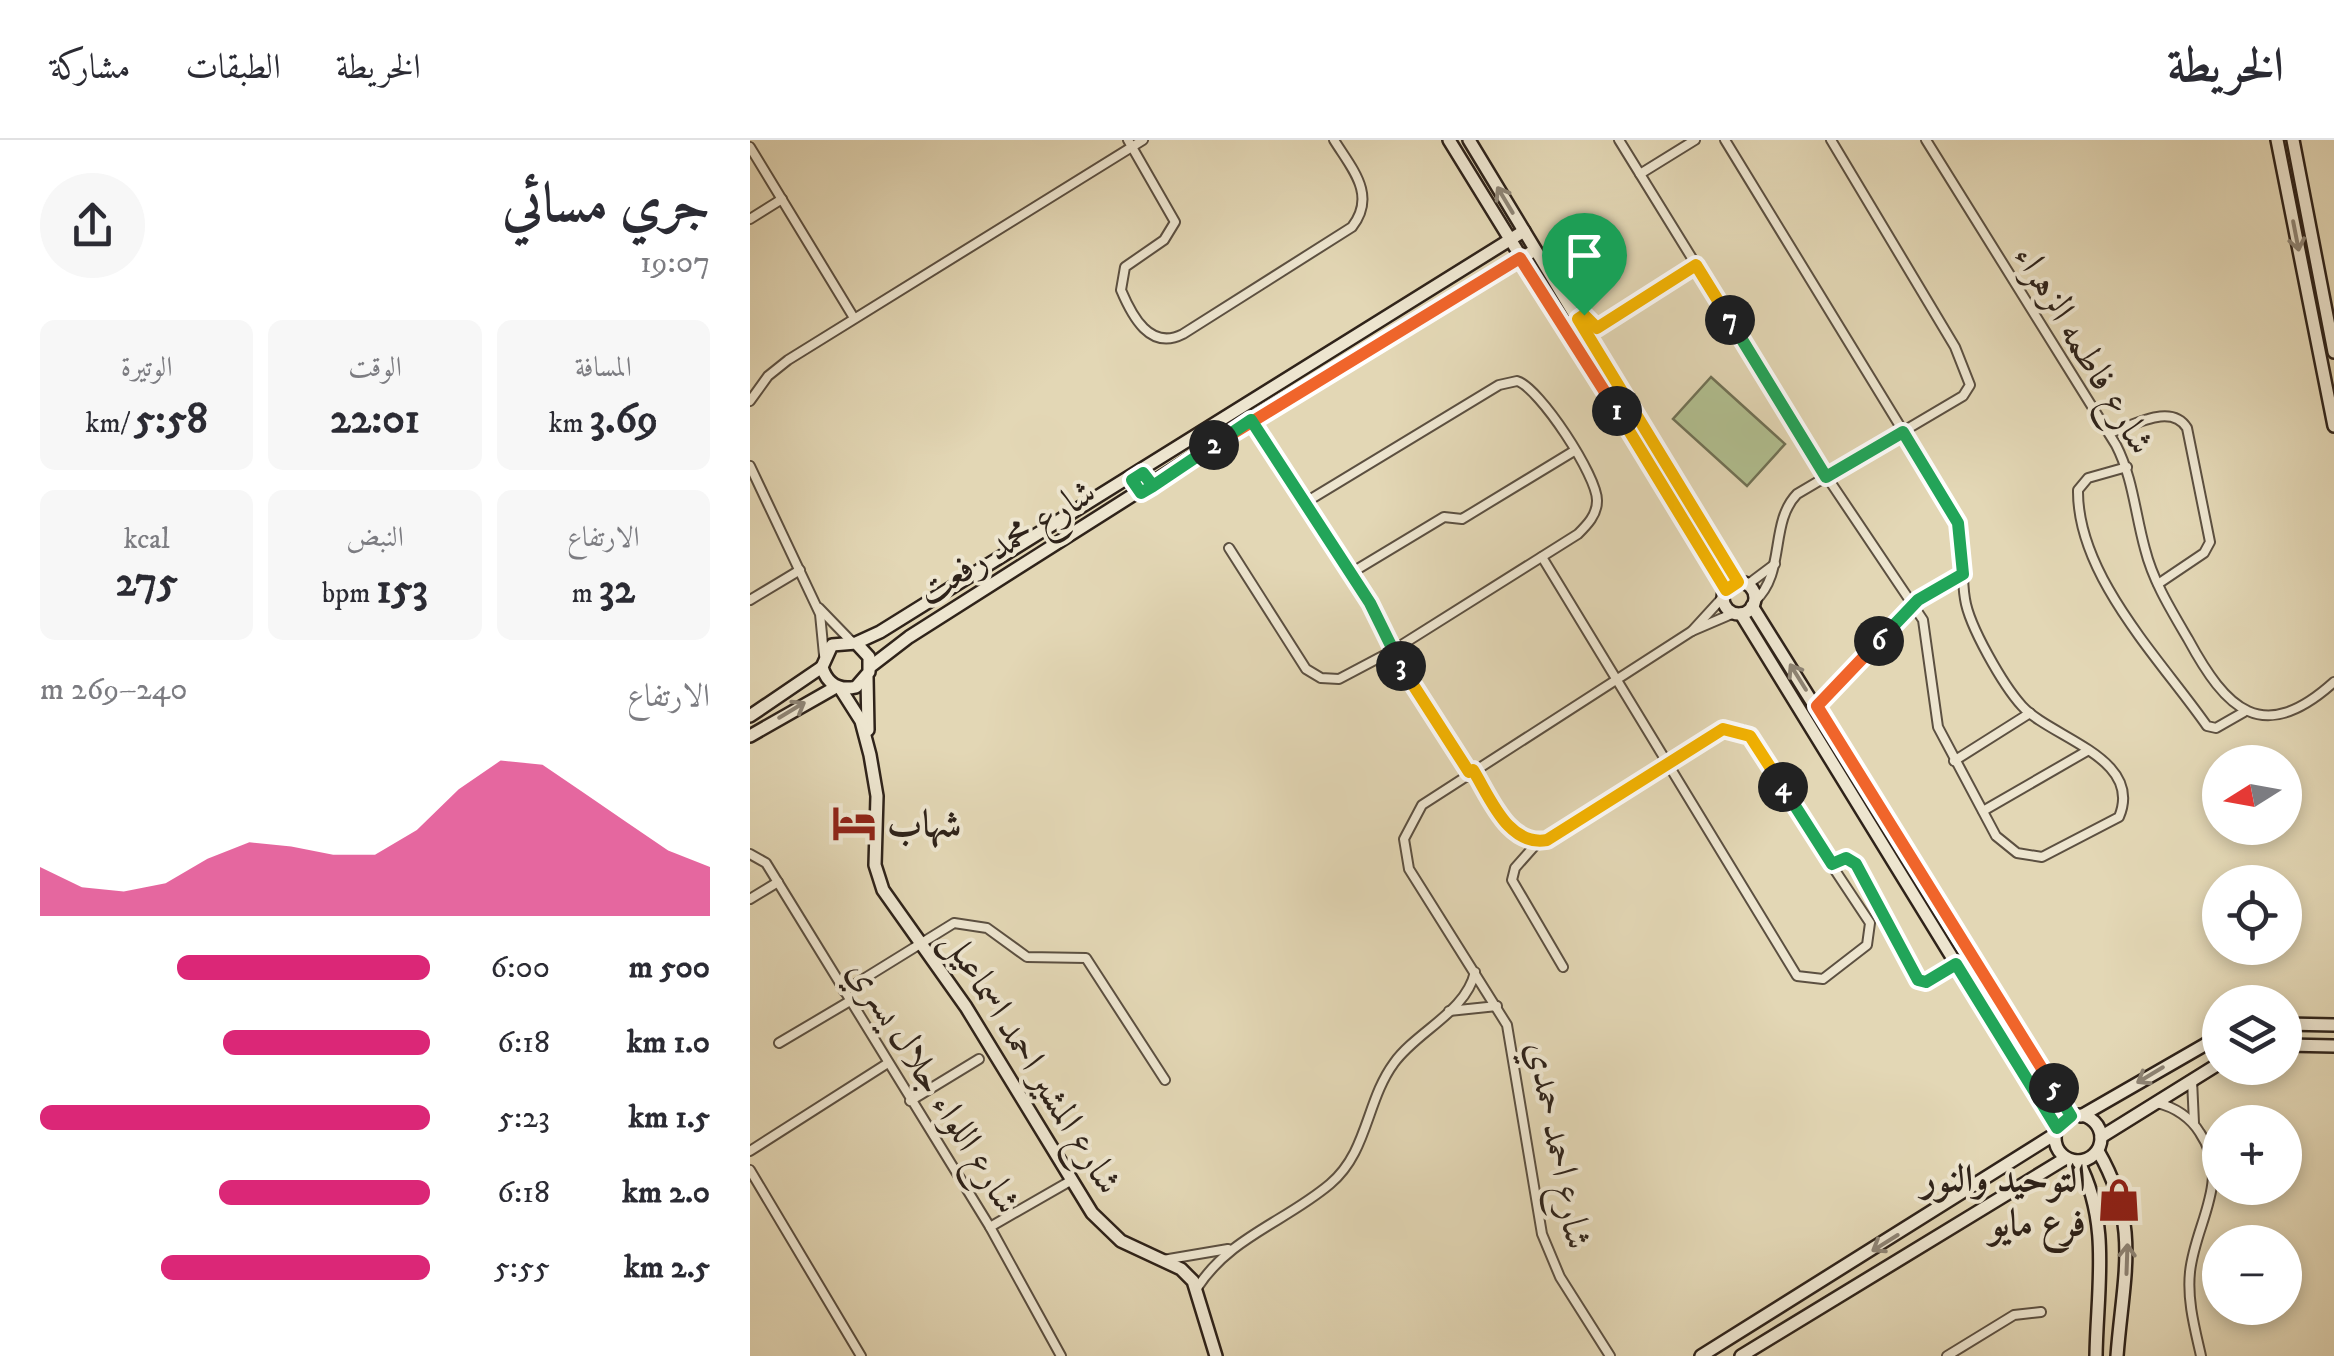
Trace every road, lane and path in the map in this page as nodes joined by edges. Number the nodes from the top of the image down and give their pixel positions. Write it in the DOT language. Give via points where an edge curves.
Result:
graph roads {
  1 [pos="1144,140"];
  2 [pos="1334,140"];
  3 [pos="1448,140"];
  4 [pos="1469,140"];
  5 [pos="1619,140"];
  6 [pos="1695,140"];
  7 [pos="1724,140"];
  8 [pos="1831,140"];
  9 [pos="1926,140"];
  10 [pos="2278,140"];
  11 [pos="2293,140"];
  12 [pos="1130,143"];
  13 [pos="750,147"];
  14 [pos="1640,174"];
  15 [pos="782,200"];
  16 [pos="750,219"];
  17 [pos="1524,232"];
  18 [pos="1510,240"];
  19 [pos="1535,250"];
  20 [pos="1520,258"];
  21 [pos="1696,265"];
  22 [pos="854,318"];
  23 [pos="1578,319"];
  24 [pos="2334,352"];
  25 [pos="750,401"];
  26 [pos="1251,420"];
  27 [pos="2334,426"];
  28 [pos="1903,432"];
  29 [pos="2110,434"];
  30 [pos="1574,451"];
  31 [pos="750,466"];
  32 [pos="2128,467"];
  33 [pos="1137,476"];
  34 [pos="1826,477"];
  35 [pos="1153,486"];
  36 [pos="1141,493"];
  37 [pos="1306,502"];
  38 [pos="1230,548"];
  39 [pos="1542,557"];
  40 [pos="1775,564"];
  41 [pos="800,570"];
  42 [pos="1351,573"];
  43 [pos="1963,574"];
  44 [pos="2158,584"];
  45 [pos="1734,588"];
  46 [pos="750,600"];
  47 [pos="814,600"];
  48 [pos="1913,604"];
  49 [pos="1745,608"];
  50 [pos="1692,631"];
  51 [pos="854,642"];
  52 [pos="1392,651"];
  53 [pos="823,662"];
  54 [pos="869,672"];
  55 [pos="1616,681"];
  56 [pos="2334,682"];
  57 [pos="838,688"];
  58 [pos="1817,706"];
  59 [pos="2244,712"];
  60 [pos="2030,714"];
  61 [pos="750,716"];
  62 [pos="750,736"];
  63 [pos="2087,750"];
  64 [pos="870,754"];
  65 [pos="1954,761"];
  66 [pos="1667,766"];
  67 [pos="1471,771"];
  68 [pos="1983,811"];
  69 [pos="1538,842"];
  70 [pos="750,854"];
  71 [pos="1832,864"];
  72 [pos="778,882"];
  73 [pos="750,899"];
  74 [pos="922,942"];
  75 [pos="1956,964"];
  76 [pos="1563,967"];
  77 [pos="1475,972"];
  78 [pos="844,991"];
  79 [pos="850,1001"];
  80 [pos="1497,1006"];
  81 [pos="1449,1011"];
  82 [pos="2302,1024"];
  83 [pos="2334,1025"];
  84 [pos="779,1043"];
  85 [pos="2302,1045"];
  86 [pos="2202,1046"];
  87 [pos="2334,1046"];
  88 [pos="979,1058"];
  89 [pos="888,1062"];
  90 [pos="2202,1074"];
  91 [pos="1166,1080"];
  92 [pos="2192,1080"];
  93 [pos="910,1100"];
  94 [pos="2154,1102"];
  95 [pos="2076,1116"];
  96 [pos="2194,1123"];
  97 [pos="2056,1131"];
  98 [pos="2101,1137"];
  99 [pos="2098,1150"];
  100 [pos="750,1151"];
  101 [pos="2072,1160"];
  102 [pos="750,1170"];
  103 [pos="1072,1180"];
  104 [pos="990,1227"];
  105 [pos="1232,1248"];
  106 [pos="1162,1260"];
  107 [pos="1197,1288"];
  108 [pos="2040,1312"];
  109 [pos="861,1356"];
  110 [pos="1061,1356"];
  111 [pos="1216,1356"];
  112 [pos="1610,1356"];
  113 [pos="1701,1356"];
  114 [pos="1741,1356"];
  115 [pos="1947,1356"];
  116 [pos="2096,1356"];
  117 [pos="2117,1356"];
  118 [pos="2202,1356"];
  1 -- 12 [label="street"];
  2 -- 12 [label="street" via="1363,190 1364,208 1352,227 1173,339 1146,332 1121,290 1125,268 1164,240 1174,222"];
  3 -- 18 [label="street"];
  17 -- 4 [label="street, one-way"];
  5 -- 14 [label="street"];
  6 -- 14 [label="street"];
  7 -- 28 [label="street"];
  8 -- 28 [label="street" via="1968,374 1963,396"];
  9 -- 29 [label="street, شارع فاطمه الزهراء"];
  10 -- 27 [label="street, one-way"];
  11 -- 24 [label="street"];
  12 -- 22 [label="street"];
  13 -- 15 [label="street"];
  14 -- 21 [label="street"];
  15 -- 16 [label="street"];
  15 -- 22 [label="street"];
  17 -- 18 [label="street, شارع محمد رفعت"];
  17 -- 19 [label="street"];
  18 -- 20 [label="street"];
  18 -- 33 [label="street, شارع محمد رفعت"];
  19 -- 20 [label="street, شارع محمد رفعت"];
  19 -- 23 [label="street"];
  20 -- 26 [label="street, شارع محمد رفعت"];
  20 -- 45 [label="street"];
  21 -- 23 [label="street" via="1597,328 1586,315"];
  21 -- 34 [label="street"];
  22 -- 25 [label="street" via="788,360"];
  23 -- 45 [label="street"];
  26 -- 35 [label="street, شارع محمد رفعت"];
  26 -- 37 [label="street"];
  28 -- 34 [label="street"];
  28 -- 43 [label="street" via="1958,523"];
  29 -- 32 [label="street, شارع فاطمه الزهراء"];
  29 -- 44 [label="street" via="2168,414 2186,428 2210,542"];
  30 -- 37 [label="street" via="1533,388 1508,382"];
  30 -- 39 [label="street" via="1596,492 1596,510 1578,534"];
  30 -- 42 [label="street" via="1462,519 1444,517"];
  31 -- 41 [label="street"];
  32 -- 44 [label="street, شارع فاطمه الزهراء"];
  32 -- 59 [label="street" via="2088,478 2078,490 2099,566 2124,614 2207,726 2216,728"];
  33 -- 35 [label="street"];
  33 -- 36 [label="street"];
  33 -- 51 [label="street, شارع محمد رفعت"];
  34 -- 40 [label="street" via="1787,506"];
  34 -- 48 [label="street"];
  35 -- 36 [label="street, شارع محمد رفعت"];
  36 -- 54 [label="street, شارع محمد رفعت" via="909,637"];
  37 -- 42 [label="street"];
  38 -- 52 [label="street" via="1313,674 1339,678"];
  39 -- 52 [label="street"];
  39 -- 55 [label="street"];
  40 -- 45 [label="street, شارع احمد حمدي"];
  40 -- 49 [label="street" via="1769,584"];
  41 -- 46 [label="street"];
  41 -- 47 [label="street"];
  42 -- 52 [label="street"];
  43 -- 48 [label="street"];
  43 -- 60 [label="street" via="1972,624"];
  44 -- 59 [label="street, شارع فاطمه الزهراء" via="2214,685"];
  45 -- 49 [label="street"];
  45 -- 49 [label="street"];
  45 -- 50 [label="street, شارع احمد حمدي"];
  47 -- 51 [label="street"];
  47 -- 53 [label="street" via="825,636"];
  48 -- 58 [label="street"];
  48 -- 65 [label="street" via="1927,630 1938,727"];
  49 -- 50 [label="street, شارع احمد حمدي"];
  58 -- 49 [label="street, one-way"];
  49 -- 75 [label="street"];
  50 -- 55 [label="street, شارع احمد حمدي"];
  51 -- 53 [label="street" via="836,642"];
  51 -- 54 [label="street" via="867,652"];
  52 -- 67 [label="street"];
  53 -- 57 [label="street"];
  53 -- 61 [label="street"];
  54 -- 57 [label="street" via="856,687"];
  54 -- 64 [label="street, شارع المشير احمد اسماعيل"];
  55 -- 66 [label="street"];
  55 -- 67 [label="street, شارع احمد حمدي"];
  56 -- 59 [label="street" via="2294,710 2270,716"];
  62 -- 57 [label="street, one-way"];
  57 -- 64 [label="street, شارع المشير احمد اسماعيل" via="861,722"];
  58 -- 95 [label="street"];
  60 -- 63 [label="street"];
  60 -- 65 [label="street"];
  63 -- 68 [label="street"];
  63 -- 68 [label="street" via="2119,780 2119,817 2055,854 2029,856 2006,846"];
  64 -- 74 [label="street, شارع المشير احمد اسماعيل" via="878,878"];
  65 -- 68 [label="street"];
  66 -- 69 [label="street"];
  66 -- 71 [label="street" via="1723,729 1742,730"];
  66 -- 71 [label="street" via="1805,980 1823,978 1862,952 1870,938 1870,923"];
  67 -- 69 [label="street" via="1512,831"];
  67 -- 77 [label="street, شارع احمد حمدي" via="1416,811 1404,849 1409,869"];
  69 -- 76 [label="street" via="1512,880"];
  70 -- 72 [label="street, شارع اللواء جلال يسري"];
  71 -- 75 [label="street" via="1846,858 1856,864 1918,980"];
  72 -- 73 [label="street"];
  72 -- 78 [label="street, شارع اللواء جلال يسري"];
  74 -- 78 [label="street"];
  74 -- 91 [label="street" via="966,922 987,928 1027,957 1084,956"];
  74 -- 103 [label="street, شارع المشير احمد اسماعيل"];
  75 -- 97 [label="street"];
  77 -- 80 [label="street, شارع احمد حمدي"];
  77 -- 81 [label="street"];
  78 -- 79 [label="street, شارع اللواء جلال يسري"];
  79 -- 84 [label="street"];
  79 -- 89 [label="street, شارع اللواء جلال يسري"];
  80 -- 81 [label="street"];
  80 -- 112 [label="street, شارع احمد حمدي" via="1515,1052 1547,1249"];
  81 -- 105 [label="street" via="1390,1068 1344,1170"];
  82 -- 83 [label="street"];
  85 -- 87 [label="street"];
  86 -- 95 [label="street, one-way"];
  88 -- 93 [label="street"];
  89 -- 93 [label="street, شارع اللواء جلال يسري"];
  89 -- 100 [label="street"];
  90 -- 92 [label="street"];
  92 -- 94 [label="street"];
  92 -- 96 [label="street"];
  93 -- 104 [label="street, شارع اللواء جلال يسري"];
  94 -- 96 [label="street"];
  94 -- 98 [label="street"];
  95 -- 97 [label="street"];
  95 -- 98 [label="street" via="2096,1125"];
  96 -- 118 [label="street" via="2210,1146 2215,1175 2190,1269"];
  97 -- 101 [label="street" via="2057,1149"];
  97 -- 113 [label="street, one-way"];
  98 -- 99 [label="street"];
  99 -- 101 [label="street"];
  117 -- 99 [label="street, one-way" via="2126,1224 2118,1188"];
  101 -- 114 [label="street"];
  101 -- 116 [label="street" via="2090,1184 2100,1225"];
  102 -- 109 [label="street"];
  103 -- 104 [label="street"];
  103 -- 106 [label="street, شارع المشير احمد اسماعيل" via="1106,1228"];
  104 -- 110 [label="street, شارع اللواء جلال يسري"];
  105 -- 106 [label="street"];
  105 -- 107 [label="street"];
  106 -- 107 [label="street, شارع المشير احمد اسماعيل"];
  107 -- 111 [label="street"];
  108 -- 115 [label="street" via="2014,1315"];
}
